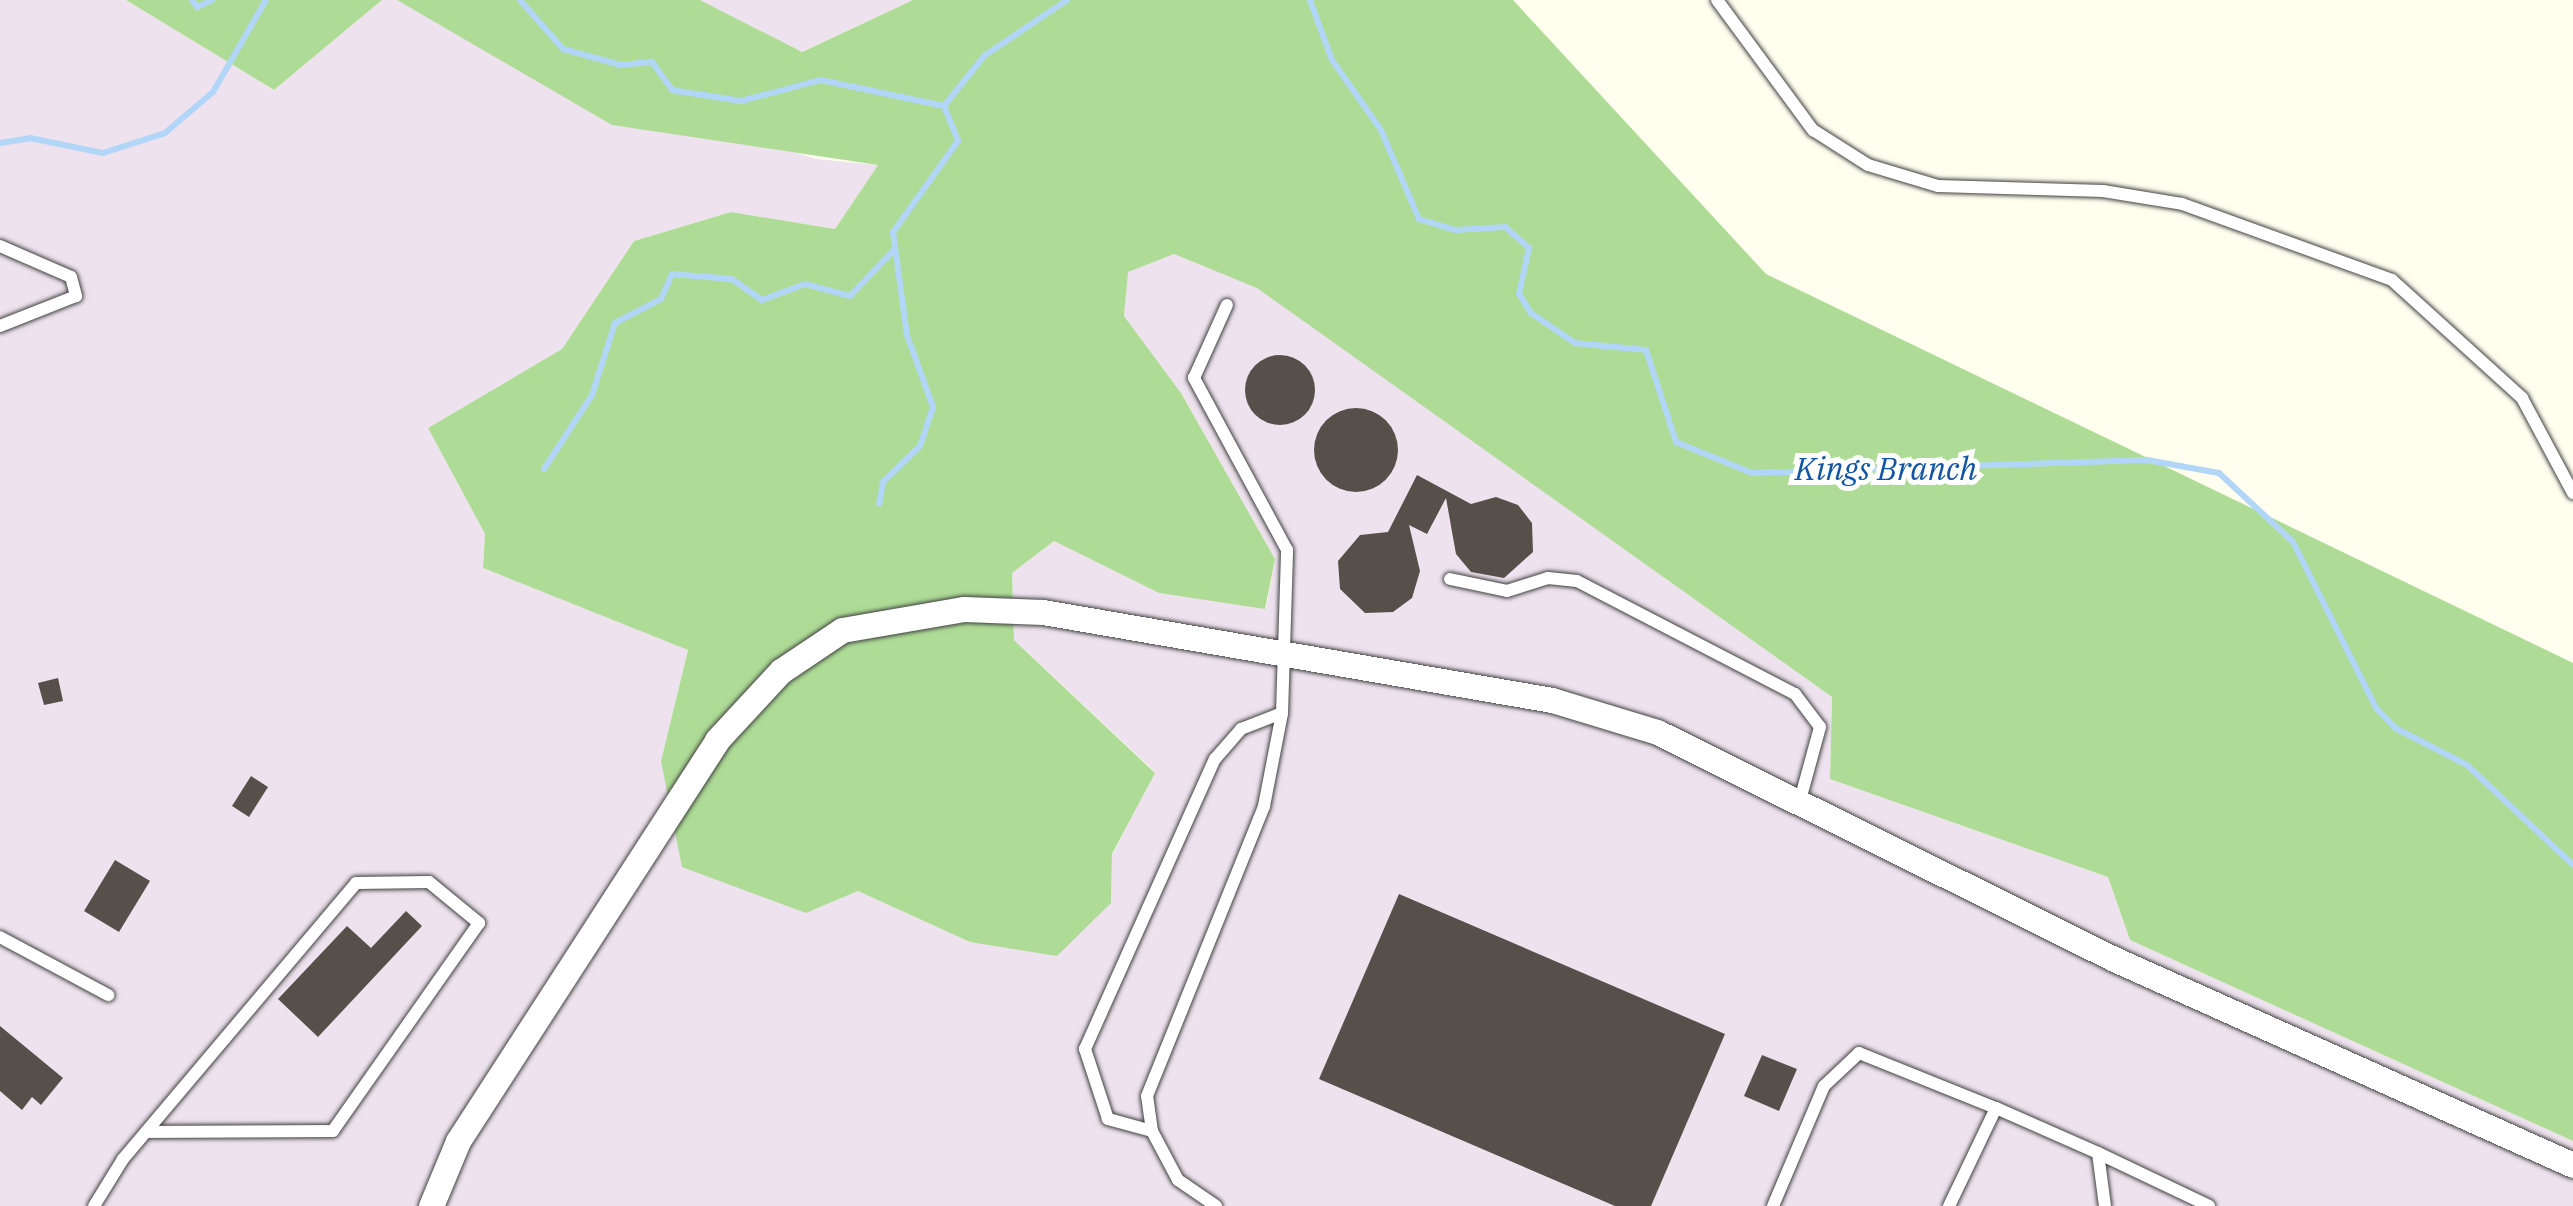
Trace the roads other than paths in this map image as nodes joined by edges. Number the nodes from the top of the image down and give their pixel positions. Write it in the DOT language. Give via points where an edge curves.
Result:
graph roads {
  1 [pos="1718,0"];
  2 [pos="0,246"];
  3 [pos="1227,305"];
  4 [pos="0,326"];
  5 [pos="2573,493"];
  6 [pos="1450,579"];
  7 [pos="1288,656"];
  8 [pos="1282,714"];
  9 [pos="1800,800"];
  10 [pos="0,937"];
  11 [pos="108,996"];
  12 [pos="1996,1108"];
  13 [pos="1152,1131"];
  14 [pos="146,1132"];
  15 [pos="2098,1153"];
  16 [pos="2573,1166"];
  17 [pos="94,1206"];
  18 [pos="431,1206"];
  19 [pos="1216,1206"];
  20 [pos="1773,1206"];
  21 [pos="1949,1206"];
  22 [pos="2105,1206"];
  23 [pos="2209,1206"];
  1 -- 5 [label="lane" via="1813,130 1868,164 1938,186 2103,191 2182,204 2392,280 2522,398"];
  2 -- 4 [label="lane" via="71,277 76,296"];
  3 -- 7 [label="lane" via="1194,378 1280,522"];
  6 -- 9 [label="lane" via="1507,591 1548,578 1577,581 1795,694 1820,728"];
  7 -- 8 [label="lane"];
  7 -- 9 [label="street" via="1552,700 1657,732"];
  7 -- 18 [label="street" via="1043,612 900,614 842,630 781,671 718,740 458,1141"];
  8 -- 13 [label="lane" via="1264,806 1156,1061"];
  8 -- 13 [label="lane" via="1242,729 1215,759 1085,1048 1108,1119"];
  9 -- 16 [label="street" via="2114,959"];
  10 -- 11 [label="lane"];
  12 -- 15 [label="lane"];
  12 -- 20 [label="lane" via="1859,1053 1824,1086"];
  12 -- 21 [label="lane"];
  13 -- 19 [label="lane" via="1178,1180"];
  14 -- 14 [label="lane" via="356,883 429,882 479,924 332,1131"];
  14 -- 17 [label="lane"];
  15 -- 22 [label="lane"];
  15 -- 23 [label="lane"];
}
